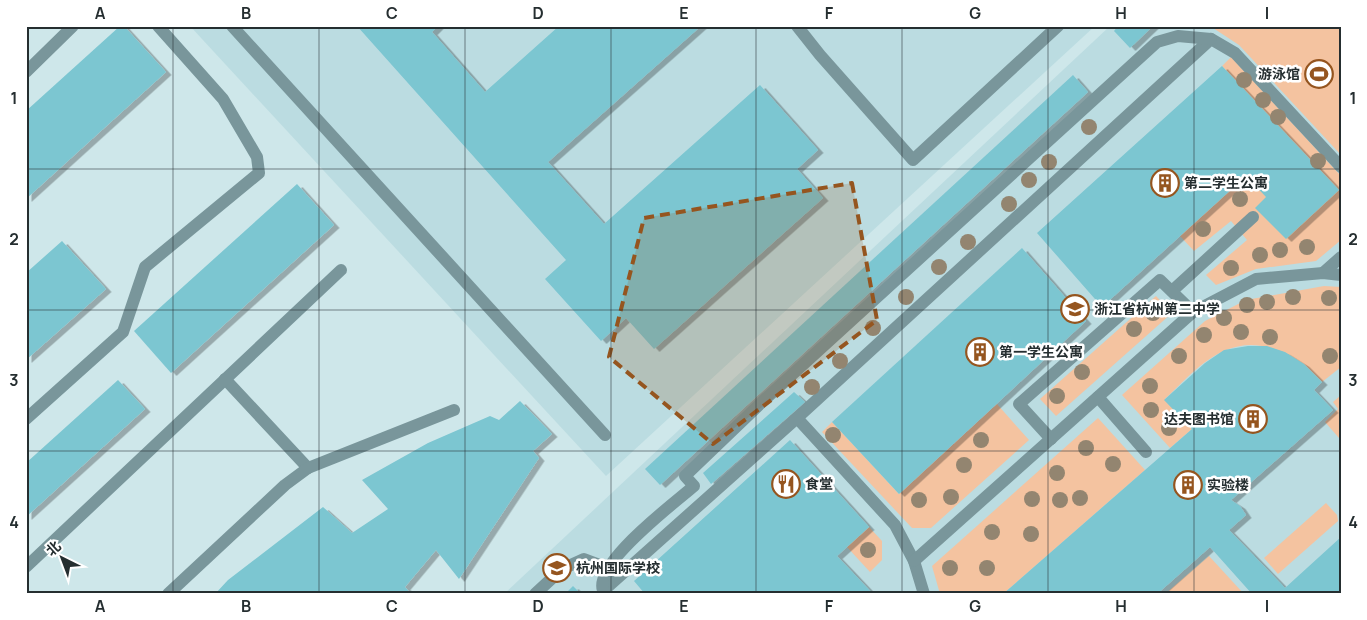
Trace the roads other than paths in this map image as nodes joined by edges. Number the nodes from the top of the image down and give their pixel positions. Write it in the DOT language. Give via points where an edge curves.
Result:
graph roads {
  1 [pos="73,26"];
  2 [pos="158,26"];
  3 [pos="232,26"];
  4 [pos="797,26"];
  5 [pos="1058,26"];
  6 [pos="1200,26"];
  7 [pos="1211,39"];
  8 [pos="26,72"];
  9 [pos="1341,167"];
  10 [pos="1252,217"];
  11 [pos="1341,257"];
  12 [pos="341,270"];
  13 [pos="1323,273"];
  14 [pos="1341,275"];
  15 [pos="1172,291"];
  16 [pos="1193,312"];
  17 [pos="225,379"];
  18 [pos="1098,398"];
  19 [pos="454,410"];
  20 [pos="797,418"];
  21 [pos="26,419"];
  22 [pos="606,435"];
  23 [pos="1051,439"];
  24 [pos="1146,452"];
  25 [pos="308,468"];
  26 [pos="914,562"];
  27 [pos="26,567"];
  28 [pos="608,568"];
  29 [pos="604,592"];
  30 [pos="168,594"];
  31 [pos="535,594"];
  32 [pos="924,594"];
  1 -- 8 [label="lane"];
  2 -- 21 [label="lane" via="223,99 257,157 259,173 145,267 123,332"];
  3 -- 22 [label="lane"];
  4 -- 5 [label="lane" via="914,160"];
  6 -- 7 [label="lane"];
  7 -- 9 [label="lane" via="1235,53"];
  7 -- 20 [label="lane"];
  7 -- 28 [label="lane" via="1178,36 1157,42 710,452 685,476 694,486 616,554"];
  10 -- 15 [label="lane"];
  11 -- 13 [label="lane"];
  12 -- 17 [label="lane"];
  13 -- 14 [label="lane"];
  13 -- 16 [label="lane" via="1256,279"];
  15 -- 16 [label="lane"];
  15 -- 23 [label="lane" via="1160,280 1019,404"];
  16 -- 18 [label="lane"];
  17 -- 25 [label="lane"];
  17 -- 27 [label="lane"];
  18 -- 23 [label="lane"];
  18 -- 24 [label="lane"];
  19 -- 25 [label="lane"];
  20 -- 26 [label="lane" via="895,525"];
  20 -- 29 [label="lane"];
  23 -- 26 [label="lane"];
  25 -- 30 [label="lane" via="285,485"];
  26 -- 32 [label="lane"];
  28 -- 29 [label="lane" via="602,577"];
  28 -- 31 [label="lane" via="584,559 562,569"];
}
